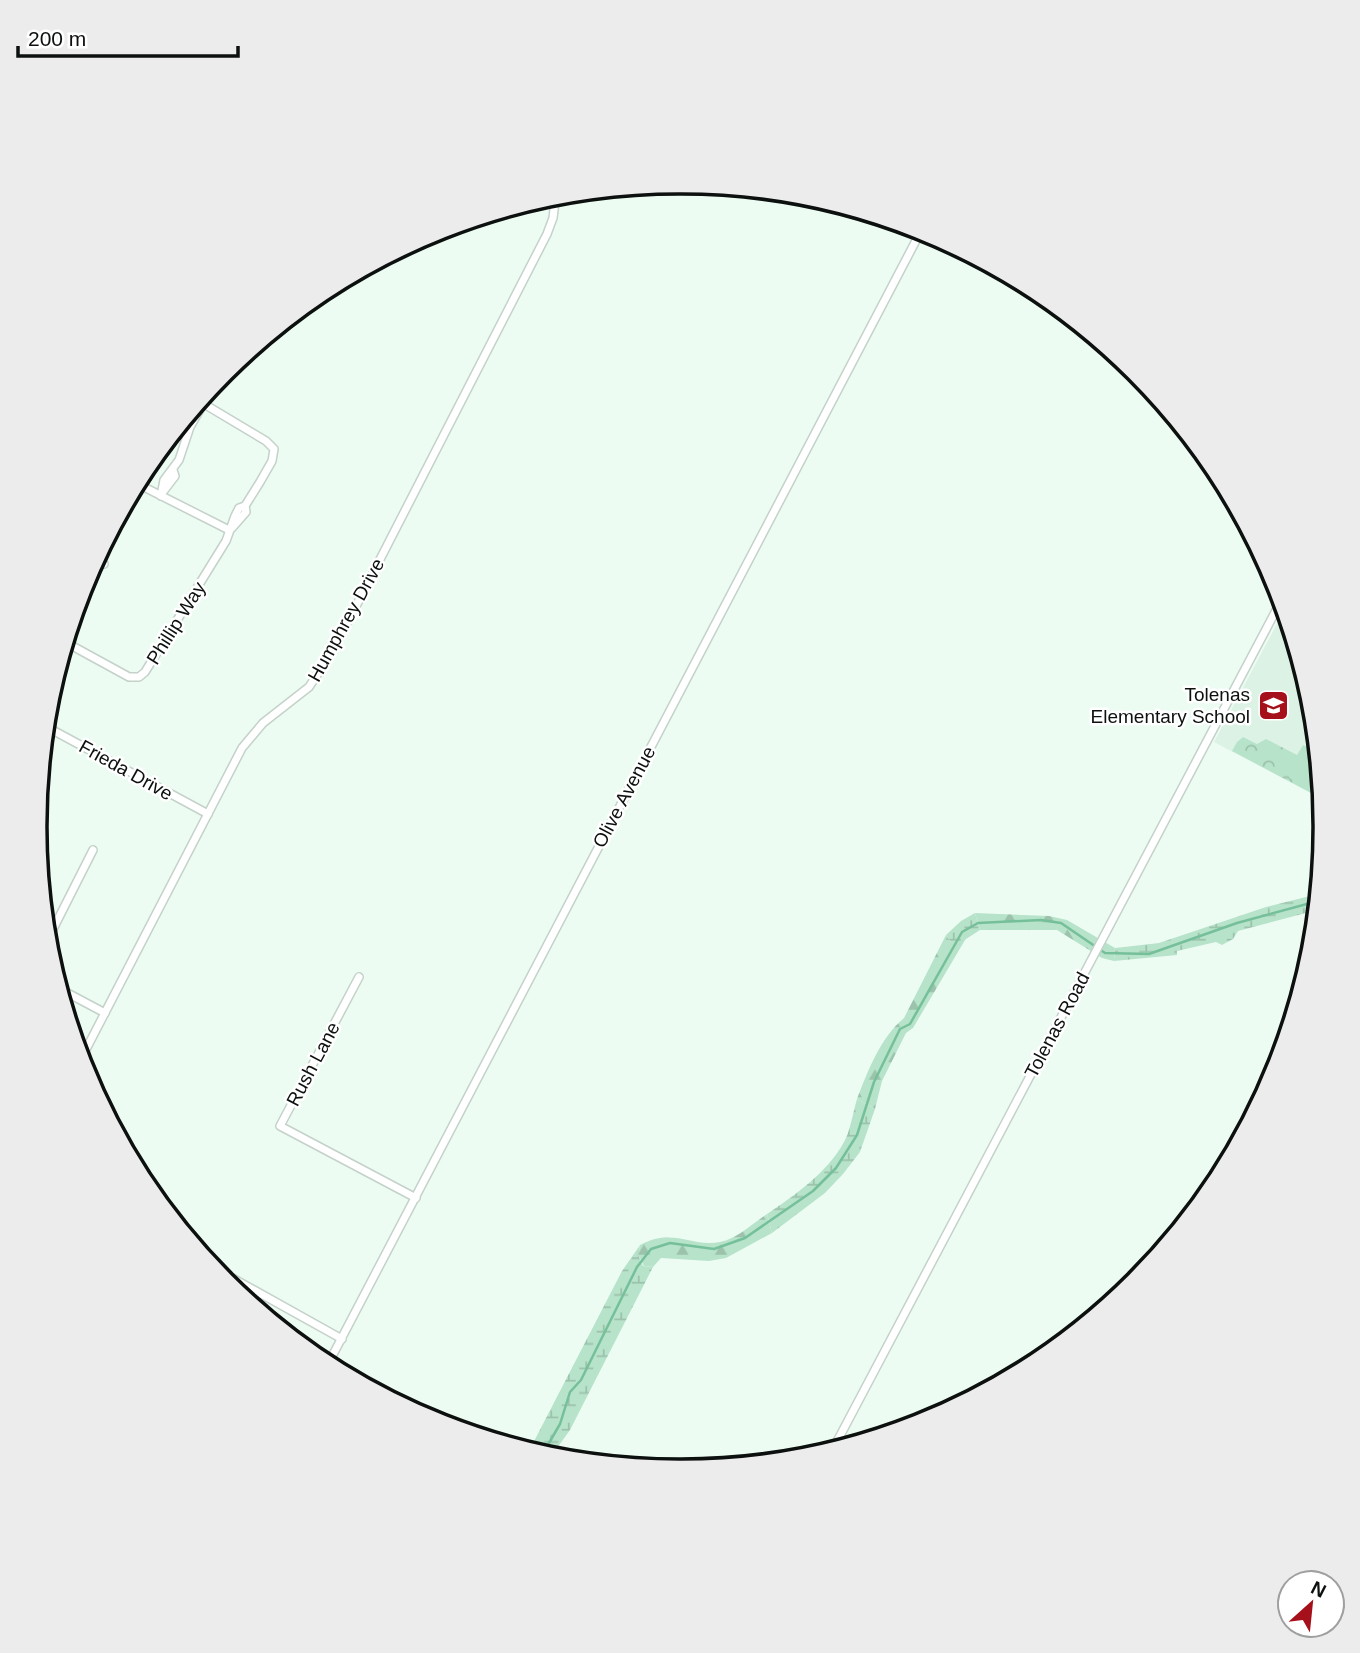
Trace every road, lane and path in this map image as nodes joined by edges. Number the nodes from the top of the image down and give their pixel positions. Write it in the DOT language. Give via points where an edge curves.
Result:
graph roads {
  1 [pos="554,207"];
  2 [pos="916,240"];
  3 [pos="207,406"];
  4 [pos="191,425"];
  5 [pos="146,488"];
  6 [pos="160,496"];
  7 [pos="229,530"];
  8 [pos="1275,612"];
  9 [pos="74,647"];
  10 [pos="55,731"];
  11 [pos="208,814"];
  12 [pos="93,850"];
  13 [pos="55,925"];
  14 [pos="359,978"];
  15 [pos="70,995"];
  16 [pos="105,1013"];
  17 [pos="87,1047"];
  18 [pos="416,1198"];
  19 [pos="245,1285"];
  20 [pos="342,1339"];
  21 [pos="333,1356"];
  22 [pos="838,1439"];
  1 -- 11 [label="street, Humphrey Drive" via="547,234 329,657 309,687 263,723 242,748"];
  2 -- 18 [label="street, Olive Avenue"];
  3 -- 7 [label="street, Phillip Way" via="274,449 272,461"];
  4 -- 6 [label="street"];
  5 -- 6 [label="street"];
  6 -- 7 [label="street"];
  7 -- 9 [label="street, Phillip Way" via="139,677 130,677"];
  8 -- 22 [label="street, Tolenas Road"];
  10 -- 11 [label="street, Frieda Drive"];
  11 -- 16 [label="street, Humphrey Drive"];
  12 -- 13 [label="street"];
  14 -- 18 [label="street, Rush Lane" via="280,1126"];
  15 -- 16 [label="street"];
  16 -- 17 [label="street, Humphrey Drive"];
  18 -- 20 [label="street, Olive Avenue"];
  19 -- 20 [label="street"];
  20 -- 21 [label="street, Olive Avenue"];
}
